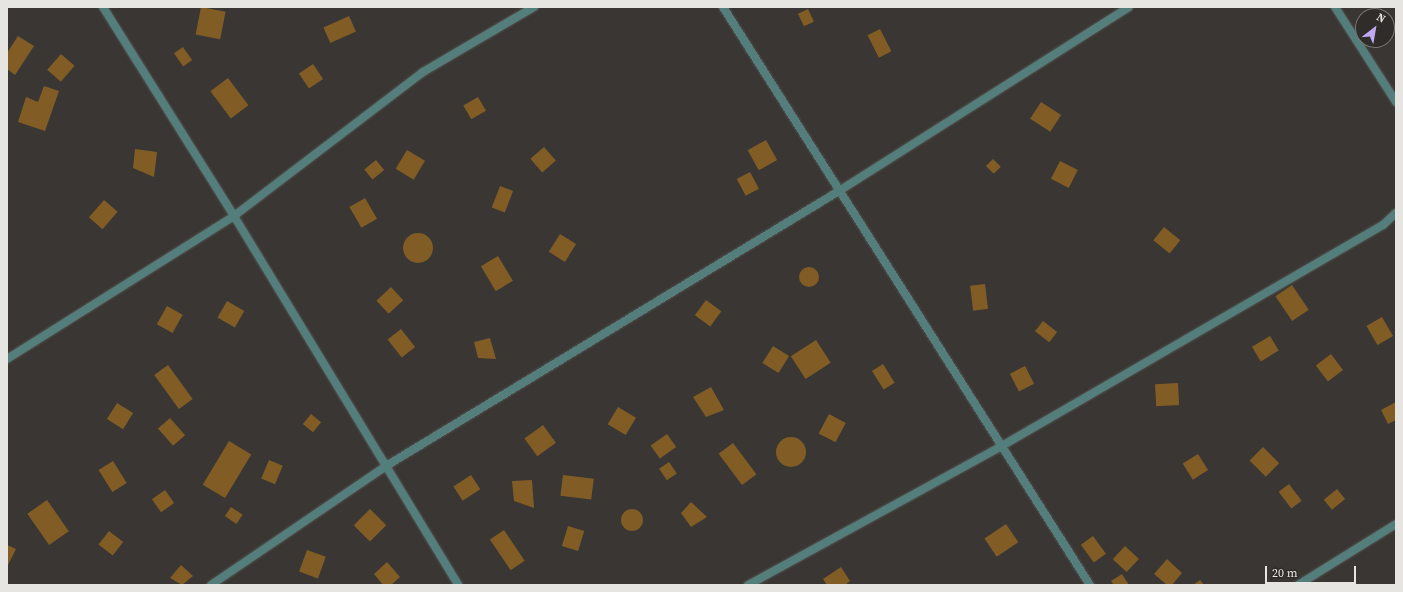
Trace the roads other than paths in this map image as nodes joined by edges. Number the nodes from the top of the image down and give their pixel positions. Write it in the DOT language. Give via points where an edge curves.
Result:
graph roads {
  1 [pos="103,7"];
  2 [pos="534,7"];
  3 [pos="723,7"];
  4 [pos="1129,7"];
  5 [pos="1334,7"];
  6 [pos="1396,102"];
  7 [pos="839,192"];
  8 [pos="1396,213"];
  9 [pos="234,216"];
  10 [pos="7,359"];
  11 [pos="1000,447"];
  12 [pos="386,466"];
  13 [pos="1396,524"];
  14 [pos="211,585"];
  15 [pos="458,585"];
  16 [pos="748,585"];
  17 [pos="1090,585"];
  18 [pos="1298,585"];
  1 -- 9 [label="street"];
  2 -- 9 [label="street" via="423,72"];
  3 -- 7 [label="street"];
  4 -- 7 [label="street"];
  5 -- 6 [label="street"];
  7 -- 11 [label="street"];
  7 -- 12 [label="street"];
  8 -- 11 [label="street" via="1383,225"];
  9 -- 10 [label="street"];
  9 -- 12 [label="street"];
  11 -- 16 [label="street"];
  11 -- 17 [label="street"];
  12 -- 14 [label="street"];
  12 -- 15 [label="street"];
  13 -- 18 [label="street"];
}
